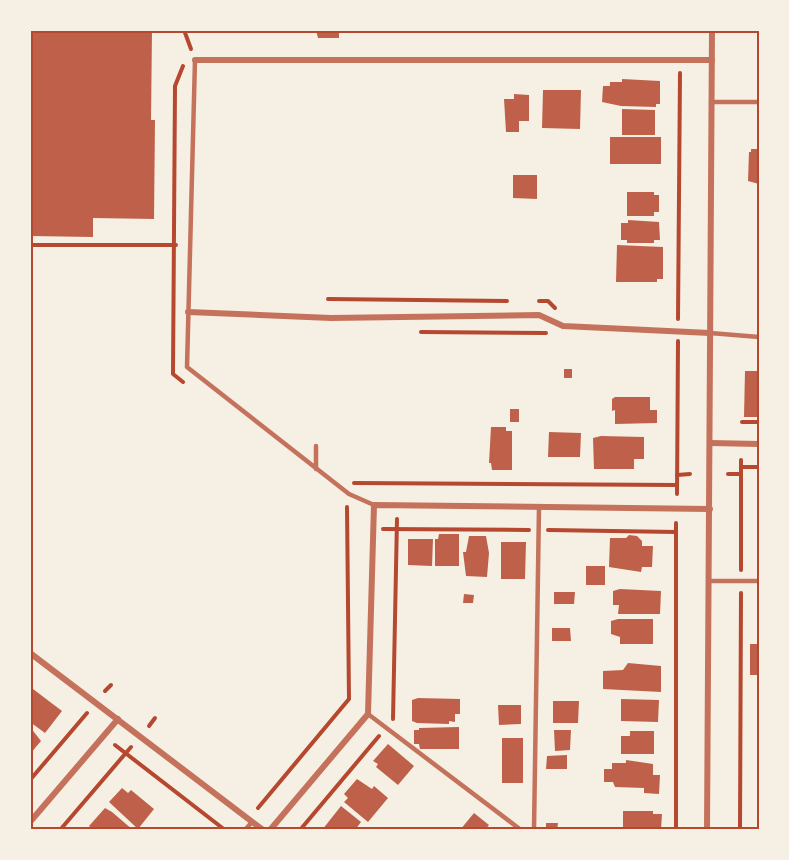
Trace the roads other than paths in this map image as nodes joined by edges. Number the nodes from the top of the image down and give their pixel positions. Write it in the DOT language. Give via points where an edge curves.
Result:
graph roads {
  1 [pos="712,30"];
  2 [pos="194,57"];
  3 [pos="712,60"];
  4 [pos="711,102"];
  5 [pos="759,102"];
  6 [pos="188,312"];
  7 [pos="710,333"];
  8 [pos="759,336"];
  9 [pos="710,443"];
  10 [pos="759,444"];
  11 [pos="316,446"];
  12 [pos="316,469"];
  13 [pos="375,505"];
  14 [pos="539,507"];
  15 [pos="710,509"];
  16 [pos="709,581"];
  17 [pos="759,581"];
  18 [pos="30,653"];
  19 [pos="368,714"];
  20 [pos="118,719"];
  21 [pos="30,822"];
  22 [pos="252,822"];
  23 [pos="245,830"];
  24 [pos="263,830"];
  25 [pos="270,830"];
  26 [pos="521,830"];
  27 [pos="534,830"];
  28 [pos="707,830"];
  1 -- 3 [label="street"];
  2 -- 3 [label="street"];
  2 -- 6 [label="lane"];
  3 -- 4 [label="street"];
  4 -- 5 [label="lane"];
  4 -- 7 [label="street"];
  6 -- 7 [label="street" via="331,318 539,315 563,326"];
  6 -- 12 [label="lane" via="187,367"];
  7 -- 8 [label="lane"];
  7 -- 9 [label="street"];
  9 -- 10 [label="street"];
  9 -- 15 [label="street"];
  11 -- 12 [label="lane"];
  12 -- 13 [label="lane" via="349,494"];
  13 -- 14 [label="street"];
  13 -- 19 [label="street"];
  14 -- 15 [label="street"];
  14 -- 27 [label="lane"];
  15 -- 16 [label="street"];
  16 -- 17 [label="lane"];
  16 -- 28 [label="street"];
  18 -- 20 [label="street"];
  19 -- 25 [label="street"];
  19 -- 26 [label="lane"];
  20 -- 21 [label="street"];
  20 -- 22 [label="street"];
  22 -- 23 [label="lane"];
  22 -- 24 [label="street"];
}
